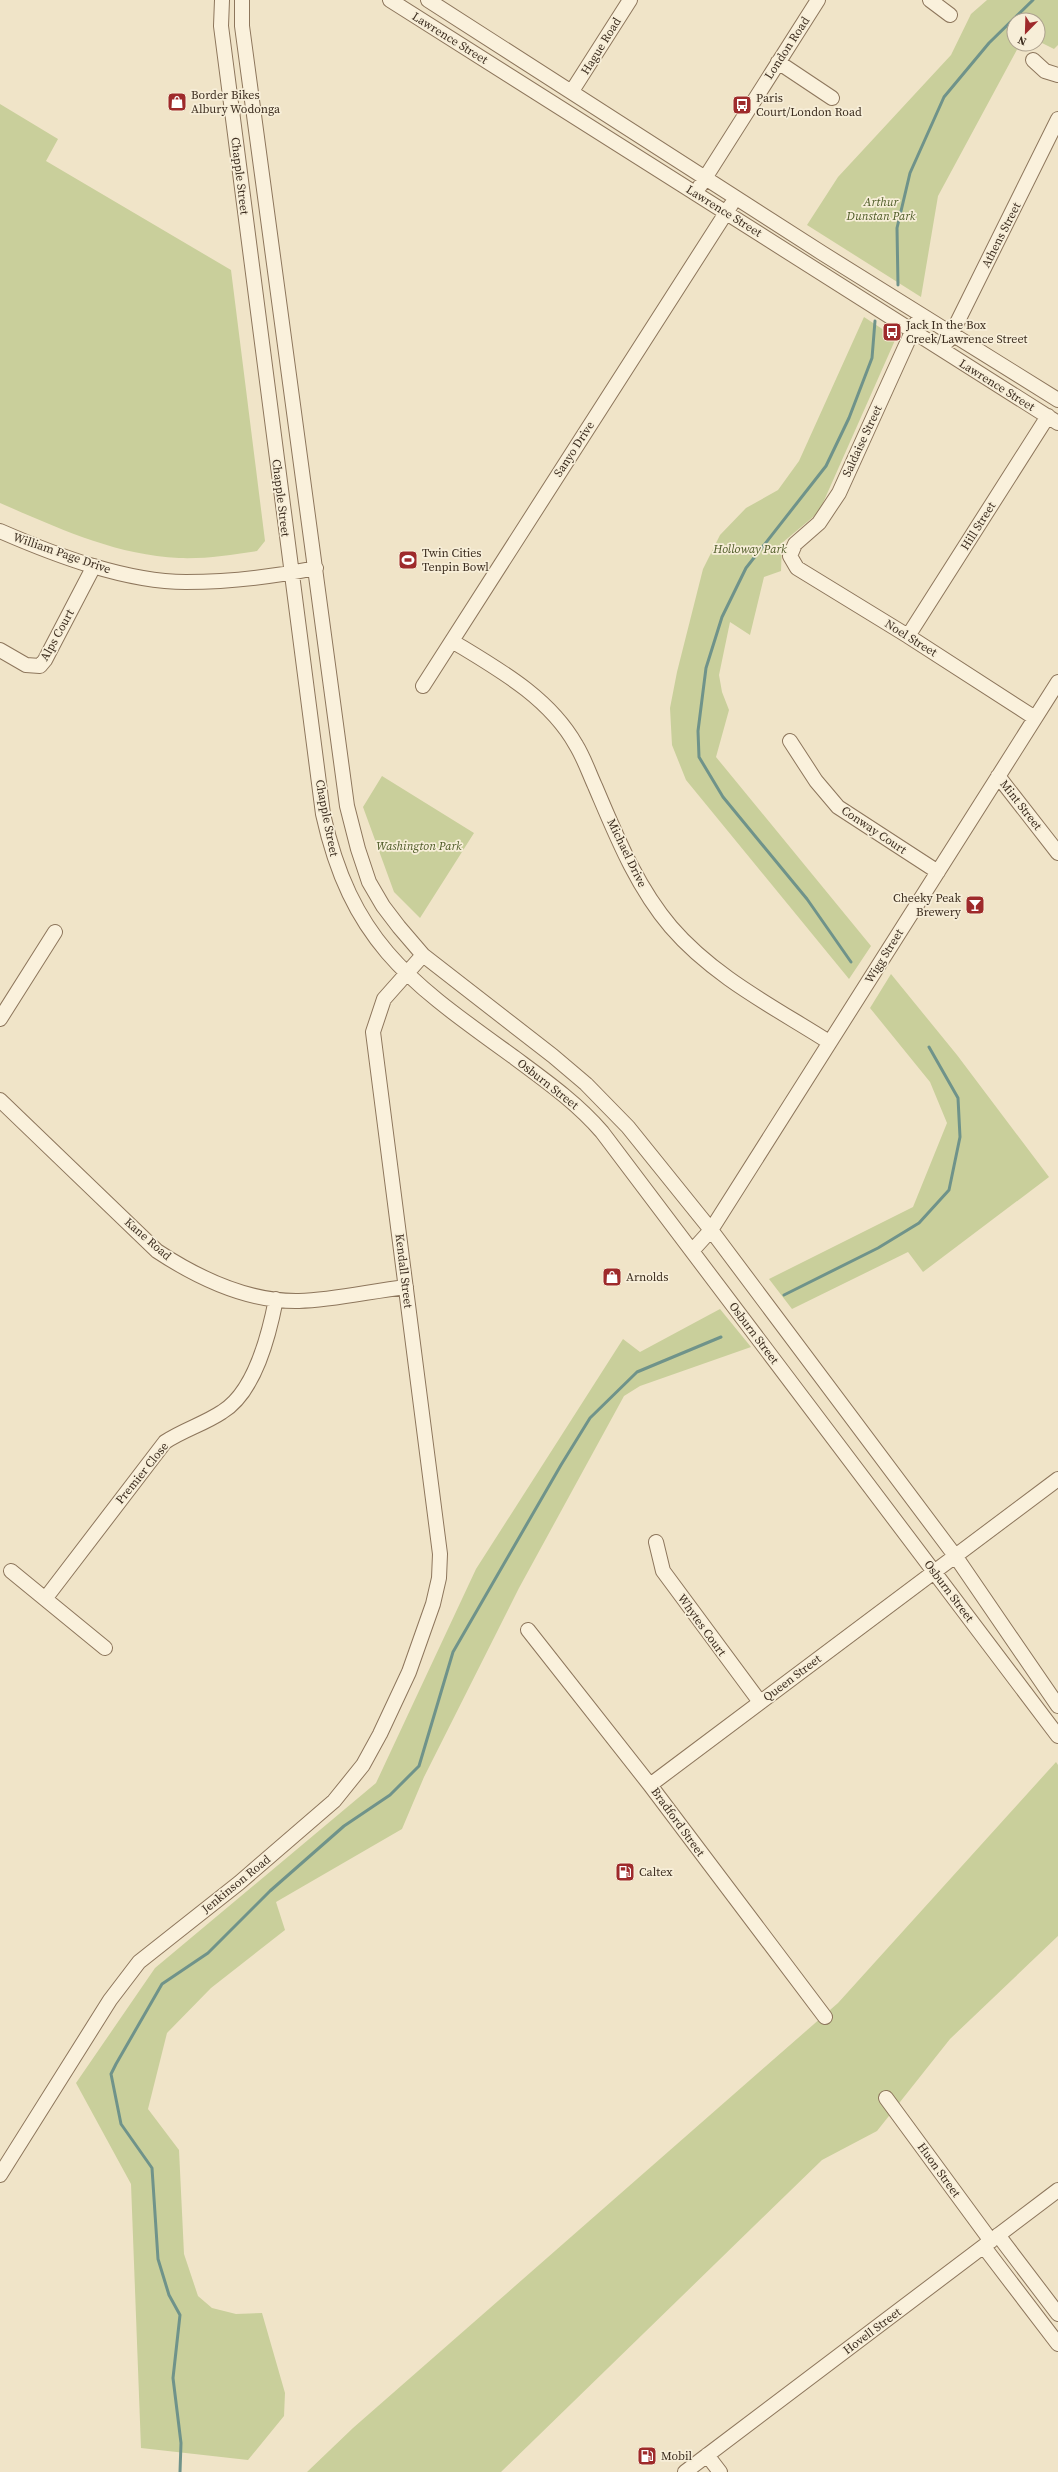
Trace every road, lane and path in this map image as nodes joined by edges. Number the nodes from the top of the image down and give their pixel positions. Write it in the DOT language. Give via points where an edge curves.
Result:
graph roads {
  1 [pos="222,0"];
  2 [pos="242,0"];
  3 [pos="390,0"];
  4 [pos="428,0"];
  5 [pos="630,0"];
  6 [pos="818,0"];
  7 [pos="930,0"];
  8 [pos="950,15"];
  9 [pos="1033,60"];
  10 [pos="778,62"];
  11 [pos="1058,75"];
  12 [pos="572,91"];
  13 [pos="832,98"];
  14 [pos="1058,119"];
  15 [pos="706,177"];
  16 [pos="696,193"];
  17 [pos="736,197"];
  18 [pos="726,212"];
  19 [pos="920,315"];
  20 [pos="913,330"];
  21 [pos="952,333"];
  22 [pos="943,351"];
  23 [pos="1058,400"];
  24 [pos="1053,420"];
  25 [pos="0,531"];
  26 [pos="790,556"];
  27 [pos="94,566"];
  28 [pos="316,568"];
  29 [pos="291,573"];
  30 [pos="908,636"];
  31 [pos="452,641"];
  32 [pos="0,650"];
  33 [pos="1058,682"];
  34 [pos="423,686"];
  35 [pos="1035,718"];
  36 [pos="790,741"];
  37 [pos="998,776"];
  38 [pos="1058,853"];
  39 [pos="938,872"];
  40 [pos="55,932"];
  41 [pos="423,955"];
  42 [pos="406,973"];
  43 [pos="0,1019"];
  44 [pos="829,1042"];
  45 [pos="0,1100"];
  46 [pos="711,1230"];
  47 [pos="692,1251"];
  48 [pos="406,1287"];
  49 [pos="276,1299"];
  50 [pos="1058,1479"];
  51 [pos="656,1542"];
  52 [pos="956,1557"];
  53 [pos="11,1571"];
  54 [pos="935,1572"];
  55 [pos="440,1578"];
  56 [pos="45,1599"];
  57 [pos="528,1630"];
  58 [pos="105,1648"];
  59 [pos="760,1702"];
  60 [pos="1058,1706"];
  61 [pos="1058,1736"];
  62 [pos="650,1785"];
  63 [pos="825,2017"];
  64 [pos="886,2098"];
  65 [pos="0,2175"];
  66 [pos="1058,2190"];
  67 [pos="991,2241"];
  68 [pos="1045,2297"];
  69 [pos="1031,2309"];
  70 [pos="1058,2314"];
  71 [pos="1053,2328"];
  72 [pos="1058,2344"];
  73 [pos="706,2455"];
  74 [pos="685,2472"];
  75 [pos="720,2472"];
  1 -- 29 [label="street, Chapple Street" via="221,26"];
  2 -- 28 [label="street, Chapple Street" via="242,26"];
  3 -- 16 [label="street, Lawrence Street"];
  4 -- 12 [label="street, Lawrence Street"];
  5 -- 12 [label="street, Hague Road"];
  6 -- 10 [label="street, London Road"];
  7 -- 8 [label="street"];
  9 -- 11 [label="street" via="1045,71"];
  10 -- 13 [label="street"];
  10 -- 15 [label="street, London Road"];
  12 -- 15 [label="street, Lawrence Street"];
  14 -- 21 [label="street, Athens Street"];
  15 -- 16 [label="street, London Road"];
  15 -- 17 [label="street, Lawrence Street"];
  16 -- 18 [label="street, Lawrence Street"];
  17 -- 18 [label="street, Sanyo Drive"];
  17 -- 19 [label="street, Lawrence Street"];
  18 -- 20 [label="street, Lawrence Street"];
  18 -- 31 [label="street, Sanyo Drive"];
  19 -- 20 [label="street, Saldaise Street"];
  19 -- 21 [label="street, Lawrence Street"];
  20 -- 22 [label="street, Lawrence Street"];
  20 -- 26 [label="street, Saldaise Street" via="839,493 819,523 795,544"];
  21 -- 22 [label="street, Athens Street"];
  21 -- 23 [label="street, Lawrence Street"];
  22 -- 24 [label="street, Lawrence Street"];
  24 -- 30 [label="street, Hill Street"];
  25 -- 27 [label="street, William Page Drive"];
  26 -- 30 [label="street, Noel Street" via="797,568"];
  27 -- 29 [label="street, William Page Drive" via="186,582"];
  27 -- 32 [label="street, Alps Court" via="40,666 26,665"];
  28 -- 29 [label="street, William Page Drive"];
  28 -- 41 [label="street, Chapple Street" via="347,806 358,849 369,882 383,906"];
  29 -- 42 [label="street, Chapple Street" via="329,838 341,878 355,908 378,942"];
  30 -- 35 [label="street, Noel Street"];
  31 -- 34 [label="street, Sanyo Drive"];
  31 -- 44 [label="street, Michael Drive" via="526,688 552,714 576,745 631,866 670,926 722,975"];
  33 -- 35 [label="street, Wigg Street"];
  35 -- 37 [label="street, Wigg Street"];
  36 -- 39 [label="street, Conway Court" via="816,781 838,807"];
  37 -- 38 [label="street, Mint Street"];
  37 -- 39 [label="street, Wigg Street"];
  39 -- 44 [label="street, Wigg Street"];
  40 -- 43 [label="street"];
  41 -- 42 [label="street, Kendall Street"];
  41 -- 46 [label="street, Osburn Street" via="586,1084 628,1127"];
  42 -- 47 [label="street, Osburn Street" via="427,994 585,1113 611,1143"];
  42 -- 48 [label="street, Kendall Street" via="384,999 373,1032"];
  44 -- 46 [label="street, Wigg Street"];
  45 -- 49 [label="street, Kane Road" via="157,1251 187,1271 220,1285"];
  46 -- 47 [label="street, Wigg Street"];
  46 -- 52 [label="street, Osburn Street"];
  47 -- 54 [label="street, Osburn Street"];
  48 -- 49 [label="street, Kane Road" via="300,1301"];
  48 -- 55 [label="street, Kendall Street" via="440,1554"];
  49 -- 56 [label="street, Premier Close" via="270,1334 240,1396 221,1413 181,1431 165,1442"];
  50 -- 52 [label="street"];
  51 -- 59 [label="street, Whytes Court" via="662,1571"];
  52 -- 54 [label="street, Queen Street"];
  52 -- 60 [label="street, Osburn Street"];
  53 -- 56 [label="street"];
  54 -- 59 [label="street, Queen Street"];
  54 -- 61 [label="street, Osburn Street"];
  55 -- 65 [label="street, Jenkinson Road" via="409,1672 380,1734 354,1777 334,1800 239,1883 139,1962 110,2000"];
  56 -- 58 [label="street"];
  57 -- 62 [label="street, Bradford Street"];
  59 -- 62 [label="street, Queen Street"];
  62 -- 63 [label="street, Bradford Street"];
  64 -- 67 [label="street, Huon Street"];
  66 -- 67 [label="street, Hovell Street"];
  67 -- 68 [label="street, Huon Street"];
  67 -- 69 [label="street, Huon Street"];
  67 -- 73 [label="street, Hovell Street"];
  68 -- 69 [label="street"];
  68 -- 70 [label="street, Huon Street"];
  69 -- 71 [label="street, Huon Street"];
  71 -- 72 [label="street, Huon Street"];
  73 -- 74 [label="street, Hovell Street"];
  73 -- 75 [label="street"];
}
